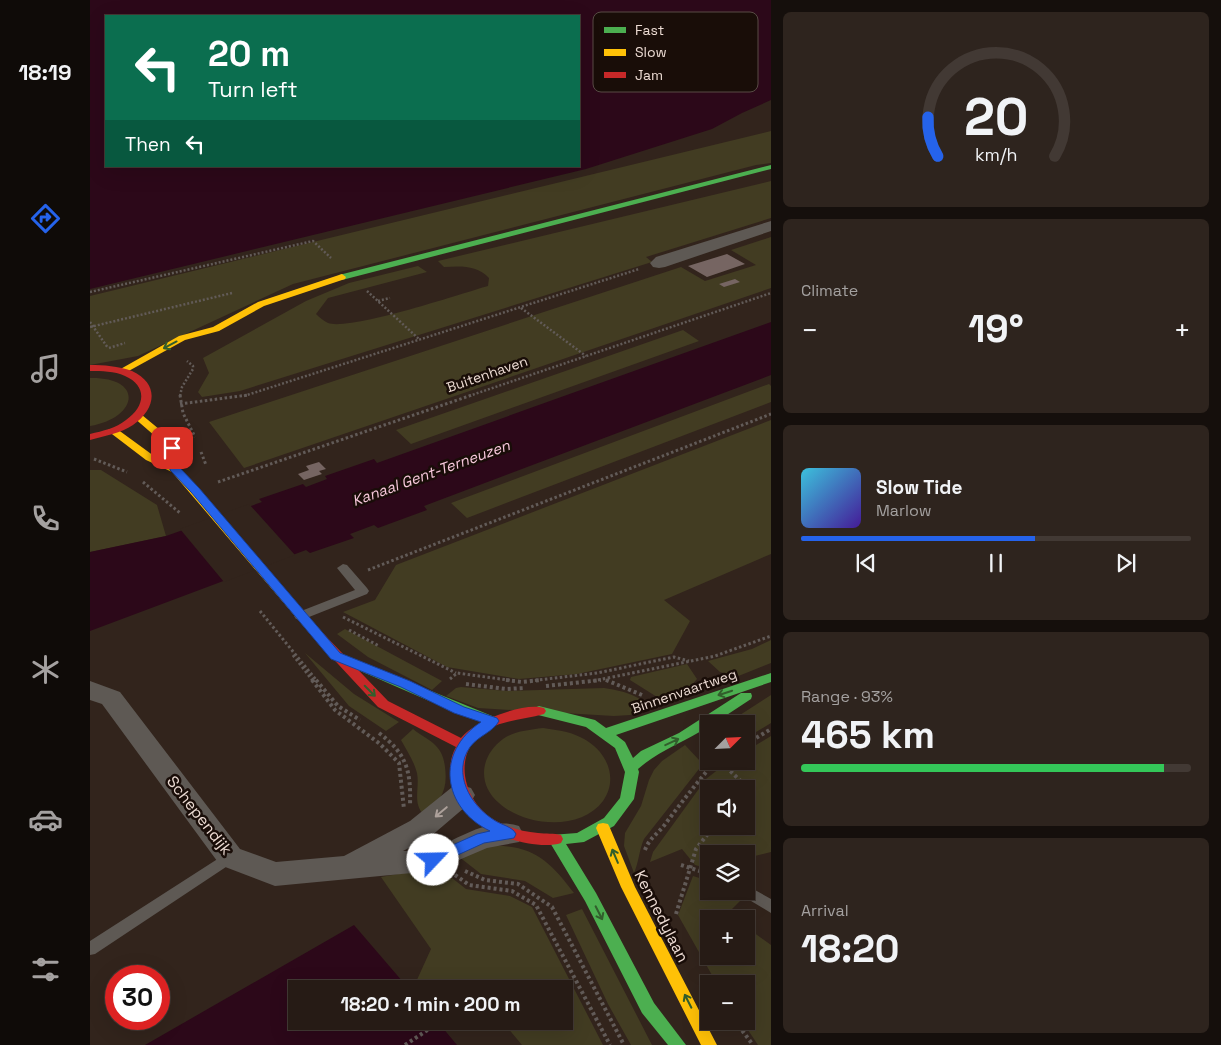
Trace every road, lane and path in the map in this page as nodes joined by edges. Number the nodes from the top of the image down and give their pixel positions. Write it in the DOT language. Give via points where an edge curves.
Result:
graph roads {
  1 [pos="771,167"];
  2 [pos="771,226"];
  3 [pos="332,260"];
  4 [pos="659,263"];
  5 [pos="90,292"];
  6 [pos="237,292"];
  7 [pos="771,293"];
  8 [pos="390,298"];
  9 [pos="378,301"];
  10 [pos="521,307"];
  11 [pos="399,320"];
  12 [pos="91,325"];
  13 [pos="216,329"];
  14 [pos="420,340"];
  15 [pos="200,346"];
  16 [pos="108,348"];
  17 [pos="99,350"];
  18 [pos="160,350"];
  19 [pos="586,356"];
  20 [pos="90,368"];
  21 [pos="122,371"];
  22 [pos="180,404"];
  23 [pos="771,414"];
  24 [pos="138,417"];
  25 [pos="192,430"];
  26 [pos="113,431"];
  27 [pos="90,437"];
  28 [pos="90,459"];
  29 [pos="176,470"];
  30 [pos="132,474"];
  31 [pos="138,478"];
  32 [pos="212,484"];
  33 [pos="185,518"];
  34 [pos="347,572"];
  35 [pos="324,606"];
  36 [pos="300,616"];
  37 [pos="771,636"];
  38 [pos="386,650"];
  39 [pos="336,656"];
  40 [pos="691,662"];
  41 [pos="457,674"];
  42 [pos="771,679"];
  43 [pos="455,682"];
  44 [pos="463,684"];
  45 [pos="545,686"];
  46 [pos="535,687"];
  47 [pos="90,690"];
  48 [pos="407,718"];
  49 [pos="492,721"];
  50 [pos="771,730"];
  51 [pos="607,733"];
  52 [pos="755,739"];
  53 [pos="380,744"];
  54 [pos="464,745"];
  55 [pos="631,767"];
  56 [pos="708,770"];
  57 [pos="729,770"];
  58 [pos="740,780"];
  59 [pos="461,795"];
  60 [pos="603,828"];
  61 [pos="509,834"];
  62 [pos="707,835"];
  63 [pos="556,841"];
  64 [pos="230,857"];
  65 [pos="643,858"];
  66 [pos="681,865"];
  67 [pos="346,868"];
  68 [pos="691,868"];
  69 [pos="700,871"];
  70 [pos="755,897"];
  71 [pos="552,907"];
  72 [pos="771,907"];
  73 [pos="674,922"];
  74 [pos="90,950"];
  75 [pos="428,1030"];
  76 [pos="741,1030"];
  77 [pos="405,1045"];
  78 [pos="624,1045"];
  79 [pos="678,1045"];
  80 [pos="709,1045"];
  81 [pos="752,1045"];
  1 -- 13 [label="main road" via="341,276 261,304"];
  2 -- 4 [label="street"];
  3 -- 5 [label="path" via="312,241"];
  4 -- 10 [label="path"];
  6 -- 12 [label="path"];
  7 -- 19 [label="path, Buitenhaven"];
  8 -- 9 [label="path"];
  10 -- 14 [label="path"];
  10 -- 19 [label="path"];
  11 -- 14 [label="path"];
  12 -- 16 [label="path"];
  13 -- 15 [label="main road"];
  13 -- 18 [label="main road, one-way" via="182,338"];
  14 -- 22 [label="path" via="242,397"];
  16 -- 17 [label="path"];
  16 -- 18 [label="path" via="138,339"];
  18 -- 21 [label="main road"];
  18 -- 22 [label="path" via="193,366 182,388"];
  19 -- 32 [label="path, Buitenhaven"];
  20 -- 21 [label="main road"];
  21 -- 24 [label="main road" via="144,378 149,402"];
  22 -- 25 [label="path"];
  23 -- 34 [label="path"];
  24 -- 26 [label="main road"];
  24 -- 29 [label="main road" via="168,441"];
  26 -- 27 [label="main road"];
  26 -- 29 [label="main road" via="150,458"];
  28 -- 30 [label="path"];
  29 -- 36 [label="main road"];
  31 -- 33 [label="path"];
  34 -- 35 [label="lane" via="363,591"];
  35 -- 36 [label="lane"];
  35 -- 38 [label="path" via="336,622"];
  35 -- 41 [label="path"];
  36 -- 39 [label="main road"];
  37 -- 40 [label="path, Binnenvaartweg" via="750,646"];
  39 -- 48 [label="main road, one-way" via="383,704"];
  39 -- 49 [label="main road" via="459,710"];
  40 -- 41 [label="path" via="674,657 597,673 522,682"];
  40 -- 45 [label="path, Binnenvaartweg" via="605,680"];
  41 -- 43 [label="path" via="447,681"];
  42 -- 51 [label="main road, Binnenvaartweg, one-way"];
  55 -- 42 [label="main road, Binnenvaartweg, one-way" via="646,754 684,736"];
  44 -- 46 [label="path" via="506,689"];
  47 -- 64 [label="street, Schependijk" via="111,698"];
  48 -- 53 [label="path"];
  48 -- 54 [label="main road"];
  49 -- 51 [label="main road" via="522,712 564,713"];
  49 -- 54 [label="main road"];
  50 -- 52 [label="path"];
  51 -- 55 [label="main road" via="618,743"];
  54 -- 59 [label="main road" via="456,769"];
  55 -- 60 [label="main road" via="632,790 622,810"];
  56 -- 65 [label="path" via="648,841"];
  57 -- 58 [label="path"];
  59 -- 61 [label="main road" via="488,824"];
  59 -- 67 [label="street, Schependijk, one-way" via="420,829"];
  60 -- 63 [label="main road" via="581,837"];
  80 -- 60 [label="main road, Kennedylaan, one-way" via="628,887"];
  61 -- 63 [label="main road" via="532,840"];
  61 -- 67 [label="street, Schependijk" via="482,838 433,860"];
  62 -- 68 [label="path" via="696,849"];
  63 -- 79 [label="main road, one-way" via="591,897 648,1008"];
  64 -- 67 [label="street, Schependijk" via="275,874"];
  64 -- 74 [label="lane"];
  66 -- 68 [label="path"];
  68 -- 69 [label="path"];
  68 -- 73 [label="path"];
  70 -- 72 [label="lane"];
  71 -- 78 [label="path"];
  75 -- 77 [label="path"];
  76 -- 81 [label="path"];
}
